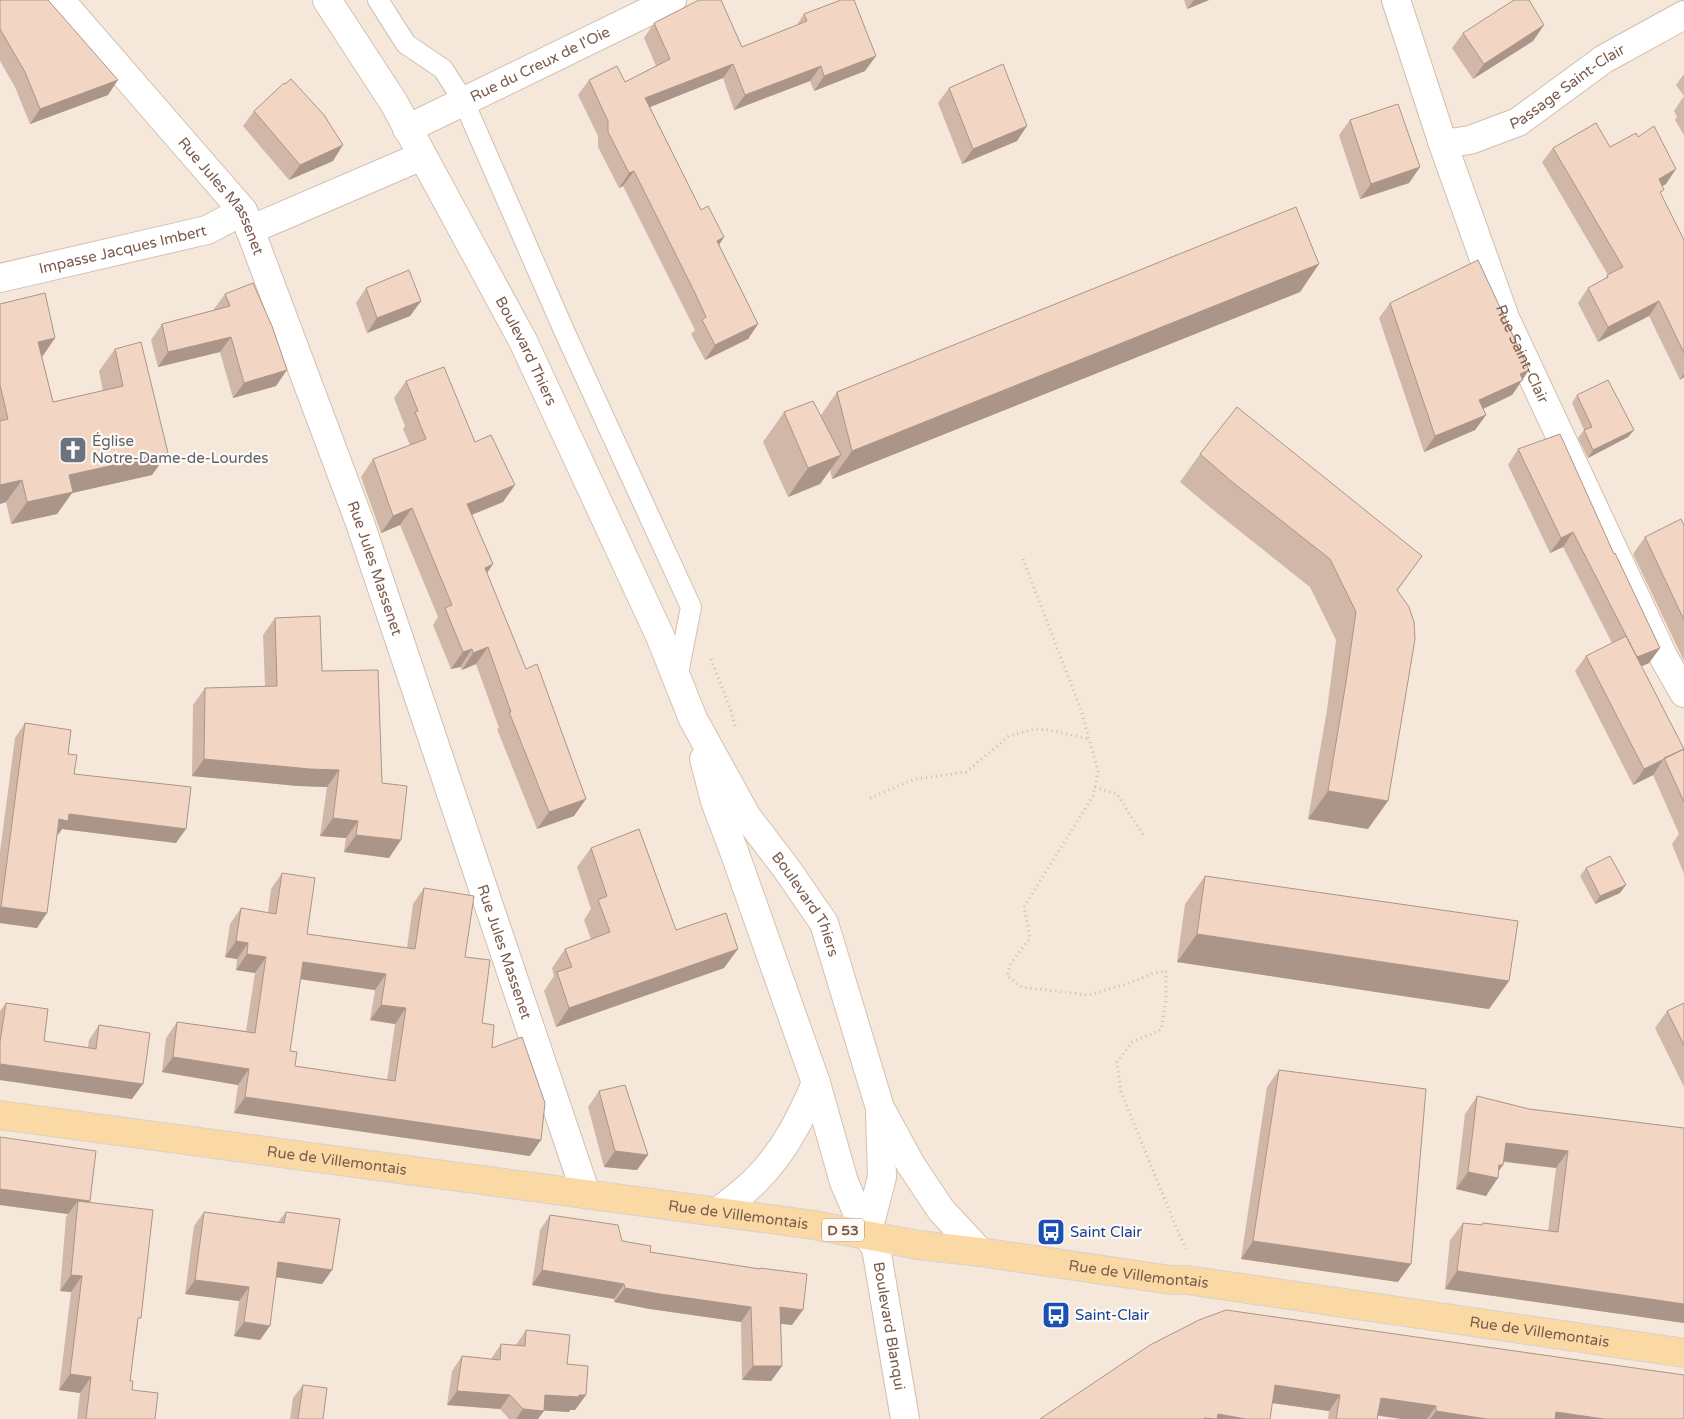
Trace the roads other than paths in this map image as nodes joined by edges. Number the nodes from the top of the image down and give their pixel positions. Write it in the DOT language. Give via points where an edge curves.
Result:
graph roads {
  1 [pos="60,0"];
  2 [pos="327,0"];
  3 [pos="378,0"];
  4 [pos="672,0"];
  5 [pos="1396,0"];
  6 [pos="1684,15"];
  7 [pos="464,102"];
  8 [pos="407,129"];
  9 [pos="1443,144"];
  10 [pos="422,156"];
  11 [pos="247,221"];
  12 [pos="0,278"];
  13 [pos="677,678"];
  14 [pos="1684,693"];
  15 [pos="693,719"];
  16 [pos="816,1083"];
  17 [pos="880,1108"];
  18 [pos="0,1114"];
  19 [pos="586,1194"];
  20 [pos="718,1212"];
  21 [pos="868,1235"];
  22 [pos="980,1252"];
  23 [pos="1684,1353"];
  24 [pos="905,1419"];
  1 -- 11 [label="street, Rue Jules Massenet"];
  2 -- 8 [label="street, Boulevard Thiers" via="394,103"];
  3 -- 7 [label="lane" via="406,44 443,69"];
  4 -- 7 [label="street, Rue du Creux de l'Oie"];
  5 -- 9 [label="street, Rue Saint-Clair"];
  6 -- 9 [label="street, Passage Saint-Clair" via="1604,59 1518,122 1470,140"];
  7 -- 8 [label="street, Rue du Creux de l'Oie"];
  7 -- 13 [label="lane" via="691,607"];
  8 -- 10 [label="street, Boulevard Thiers"];
  9 -- 14 [label="street, Rue Saint-Clair" via="1505,318 1664,658"];
  10 -- 11 [label="street, Impasse Jacques Imbert"];
  10 -- 13 [label="street, Boulevard Thiers" via="523,341"];
  11 -- 12 [label="street, Impasse Jacques Imbert"];
  11 -- 19 [label="street, Rue Jules Massenet" via="360,524"];
  13 -- 15 [label="street, Boulevard Thiers"];
  15 -- 16 [label="street, Boulevard Thiers" via="715,801"];
  15 -- 17 [label="street, Boulevard Thiers" via="747,817 824,924"];
  16 -- 20 [label="street" via="780,1152 756,1181"];
  16 -- 21 [label="street, Boulevard Thiers" via="844,1182"];
  17 -- 21 [label="street, Boulevard Thiers" via="882,1177"];
  17 -- 22 [label="street, Boulevard Thiers" via="940,1210"];
  18 -- 19 [label="main road, Rue de Villemontais / D 53"];
  19 -- 20 [label="main road, Rue de Villemontais / D 53"];
  20 -- 21 [label="main road, Rue de Villemontais / D 53"];
  21 -- 22 [label="main road, Rue de Villemontais / D 53"];
  21 -- 24 [label="street, Boulevard Blanqui" via="876,1248"];
  22 -- 23 [label="main road, Rue de Villemontais / D 53"];
}
